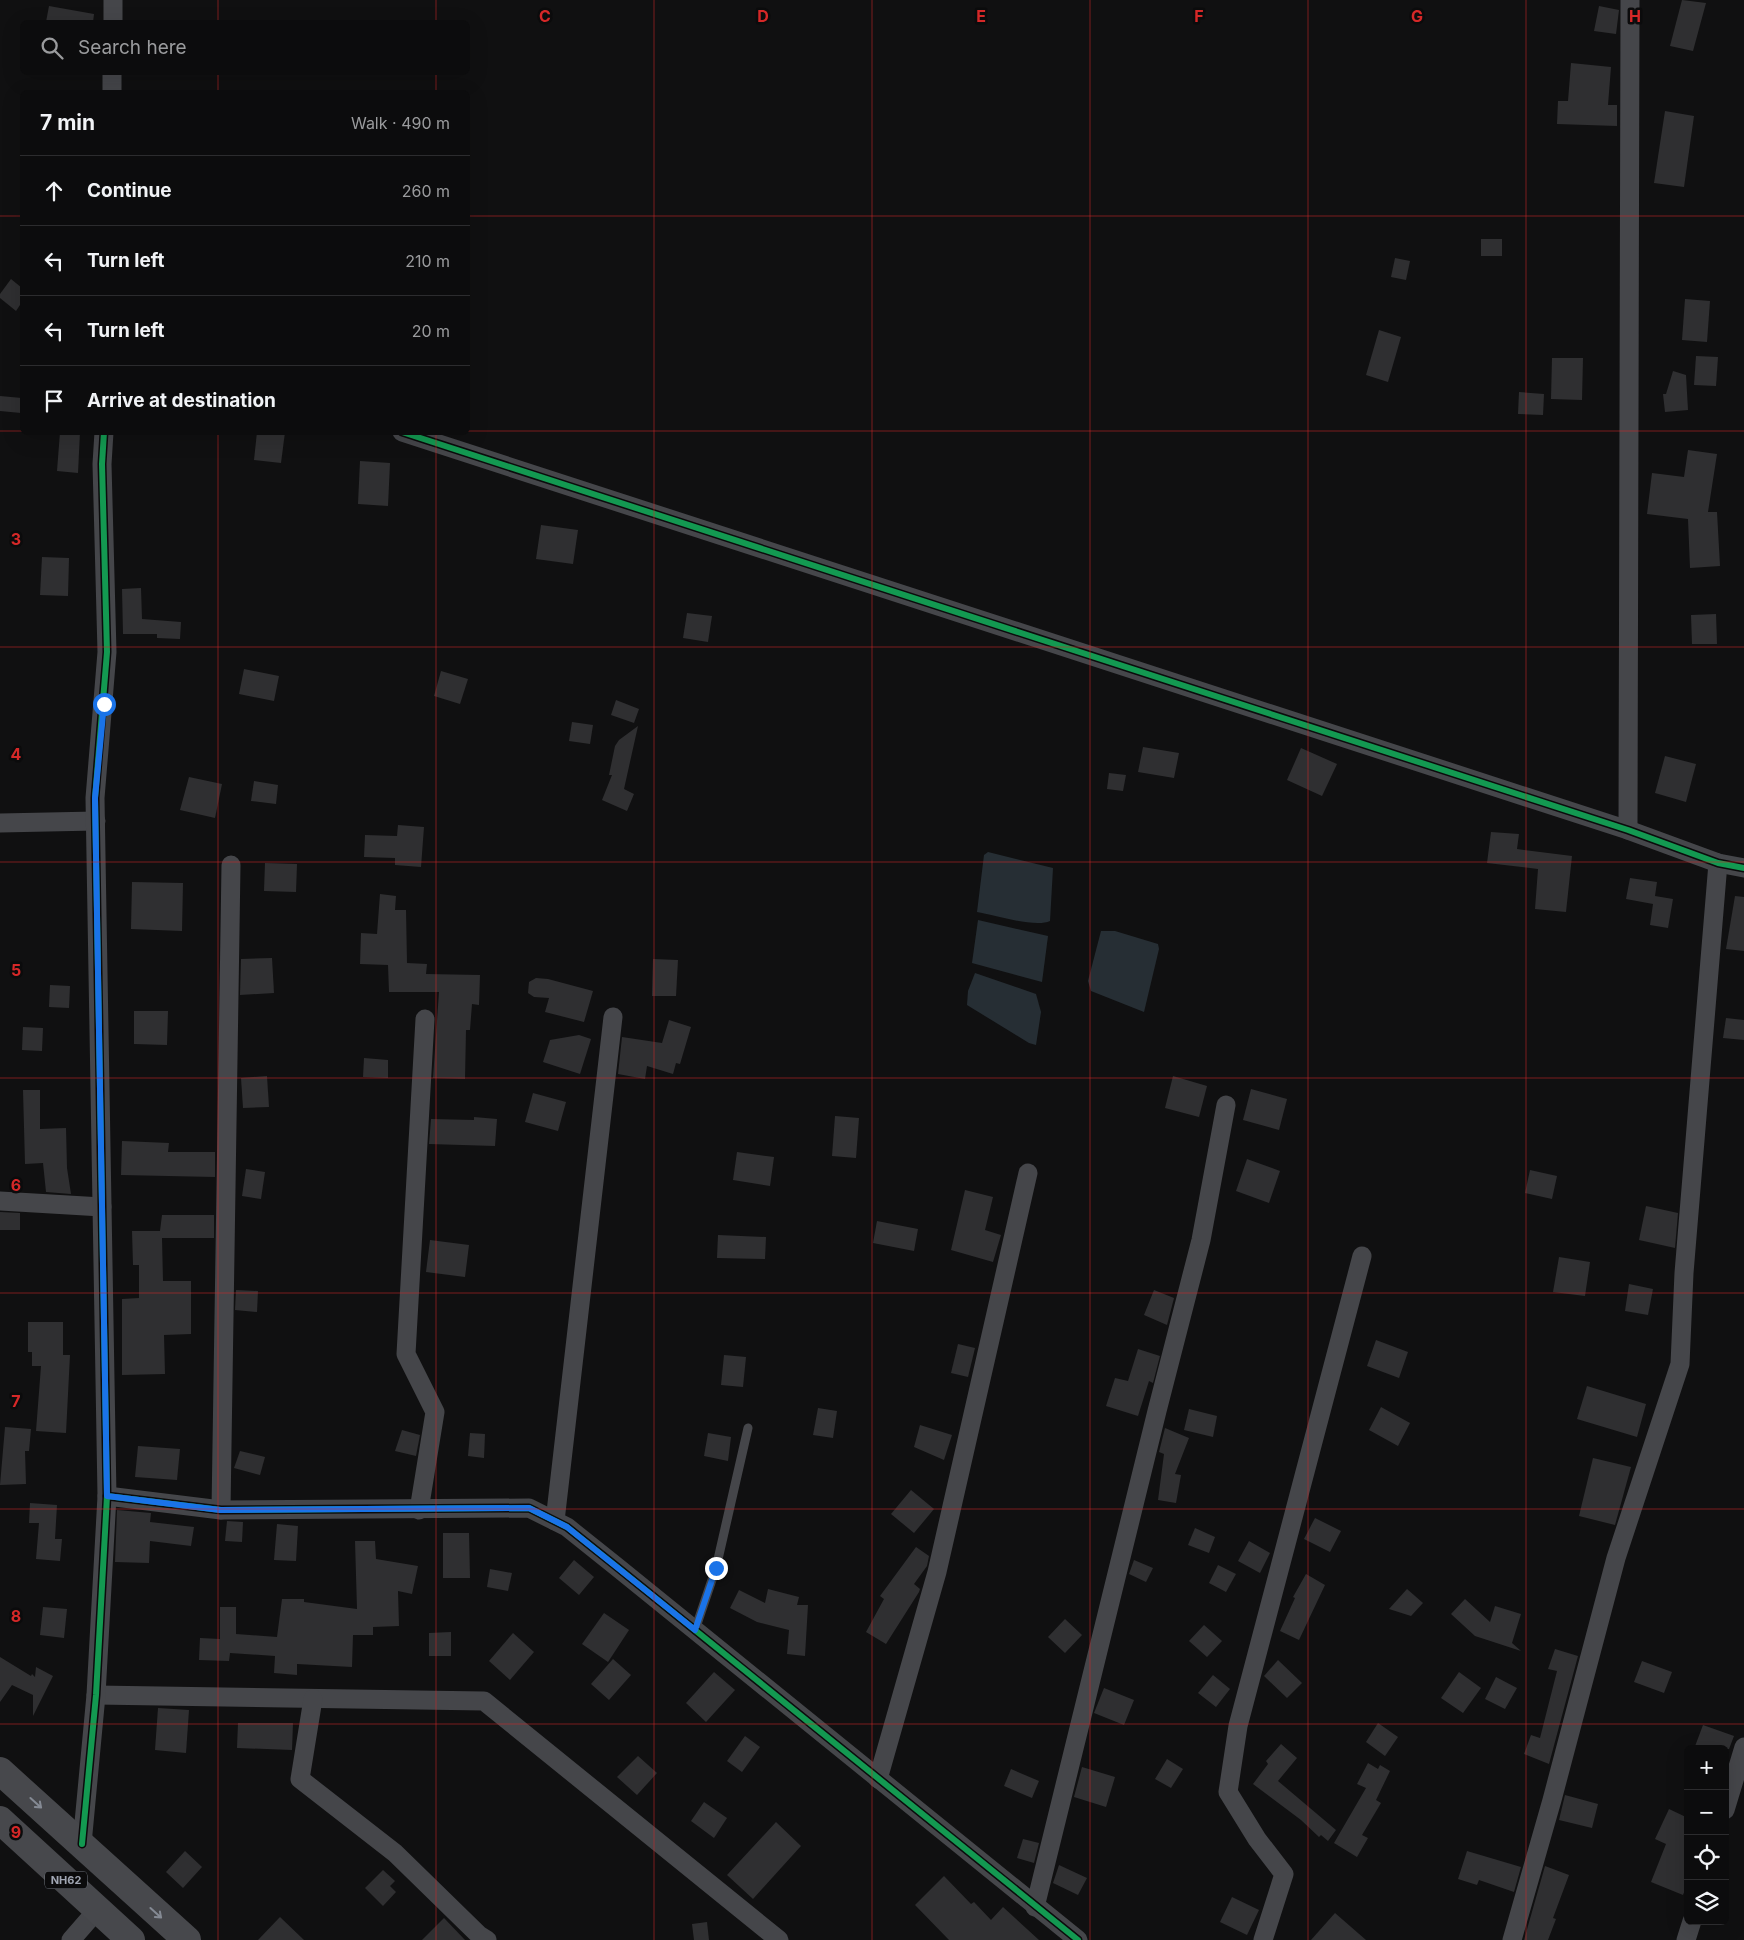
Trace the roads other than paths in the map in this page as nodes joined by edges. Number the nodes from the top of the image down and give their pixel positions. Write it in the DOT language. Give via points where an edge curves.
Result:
graph roads {
  1 [pos="113,0"];
  2 [pos="1630,0"];
  3 [pos="113,20"];
  4 [pos="112,75"];
  5 [pos="112,90"];
  6 [pos="104,435"];
  7 [pos="411,435"];
  8 [pos="96,822"];
  9 [pos="0,823"];
  10 [pos="1628,830"];
  11 [pos="1718,863"];
  12 [pos="231,865"];
  13 [pos="1744,868"];
  14 [pos="613,1017"];
  15 [pos="425,1019"];
  16 [pos="1226,1106"];
  17 [pos="1028,1173"];
  18 [pos="0,1201"];
  19 [pos="102,1207"];
  20 [pos="1362,1256"];
  21 [pos="748,1428"];
  22 [pos="107,1496"];
  23 [pos="220,1510"];
  24 [pos="419,1510"];
  25 [pos="555,1522"];
  26 [pos="695,1630"];
  27 [pos="96,1695"];
  28 [pos="313,1699"];
  29 [pos="1744,1747"];
  30 [pos="0,1770"];
  31 [pos="878,1779"];
  32 [pos="1729,1797"];
  33 [pos="0,1820"];
  34 [pos="82,1844"];
  35 [pos="1035,1907"];
  36 [pos="98,1910"];
  37 [pos="1691,1925"];
  38 [pos="71,1940"];
  39 [pos="131,1940"];
  40 [pos="187,1940"];
  41 [pos="487,1940"];
  42 [pos="779,1940"];
  43 [pos="1078,1940"];
  44 [pos="1263,1940"];
  45 [pos="1512,1940"];
  46 [pos="1686,1940"];
  1 -- 3 [label="street"];
  2 -- 10 [label="street"];
  4 -- 5 [label="street"];
  6 -- 8 [label="street" via="107,652 95,798"];
  7 -- 10 [label="street"];
  8 -- 9 [label="street"];
  8 -- 19 [label="street"];
  10 -- 11 [label="street"];
  11 -- 13 [label="street"];
  11 -- 45 [label="street" via="1684,1273 1680,1364 1616,1558"];
  12 -- 23 [label="street"];
  14 -- 25 [label="street"];
  15 -- 24 [label="street" via="406,1354 435,1412"];
  16 -- 35 [label="street" via="1201,1240"];
  17 -- 31 [label="street" via="937,1572"];
  18 -- 19 [label="street"];
  19 -- 22 [label="street"];
  20 -- 44 [label="street" via="1238,1726 1228,1792 1257,1839 1284,1874"];
  21 -- 26 [label="lane" via="716,1568"];
  22 -- 23 [label="street"];
  22 -- 27 [label="street"];
  23 -- 24 [label="street"];
  24 -- 25 [label="street" via="529,1508"];
  25 -- 26 [label="street" via="574,1533"];
  26 -- 31 [label="street"];
  27 -- 28 [label="street"];
  27 -- 34 [label="street"];
  28 -- 41 [label="street" via="300,1779 395,1853"];
  28 -- 42 [label="street" via="484,1701"];
  29 -- 32 [label="street"];
  30 -- 34 [label="main road, NH62, one-way"];
  31 -- 35 [label="street"];
  33 -- 36 [label="main road, NH62"];
  34 -- 40 [label="main road, NH62, one-way"];
  35 -- 43 [label="street"];
  36 -- 38 [label="street"];
  36 -- 39 [label="main road, NH62"];
  37 -- 46 [label="street"];
}
